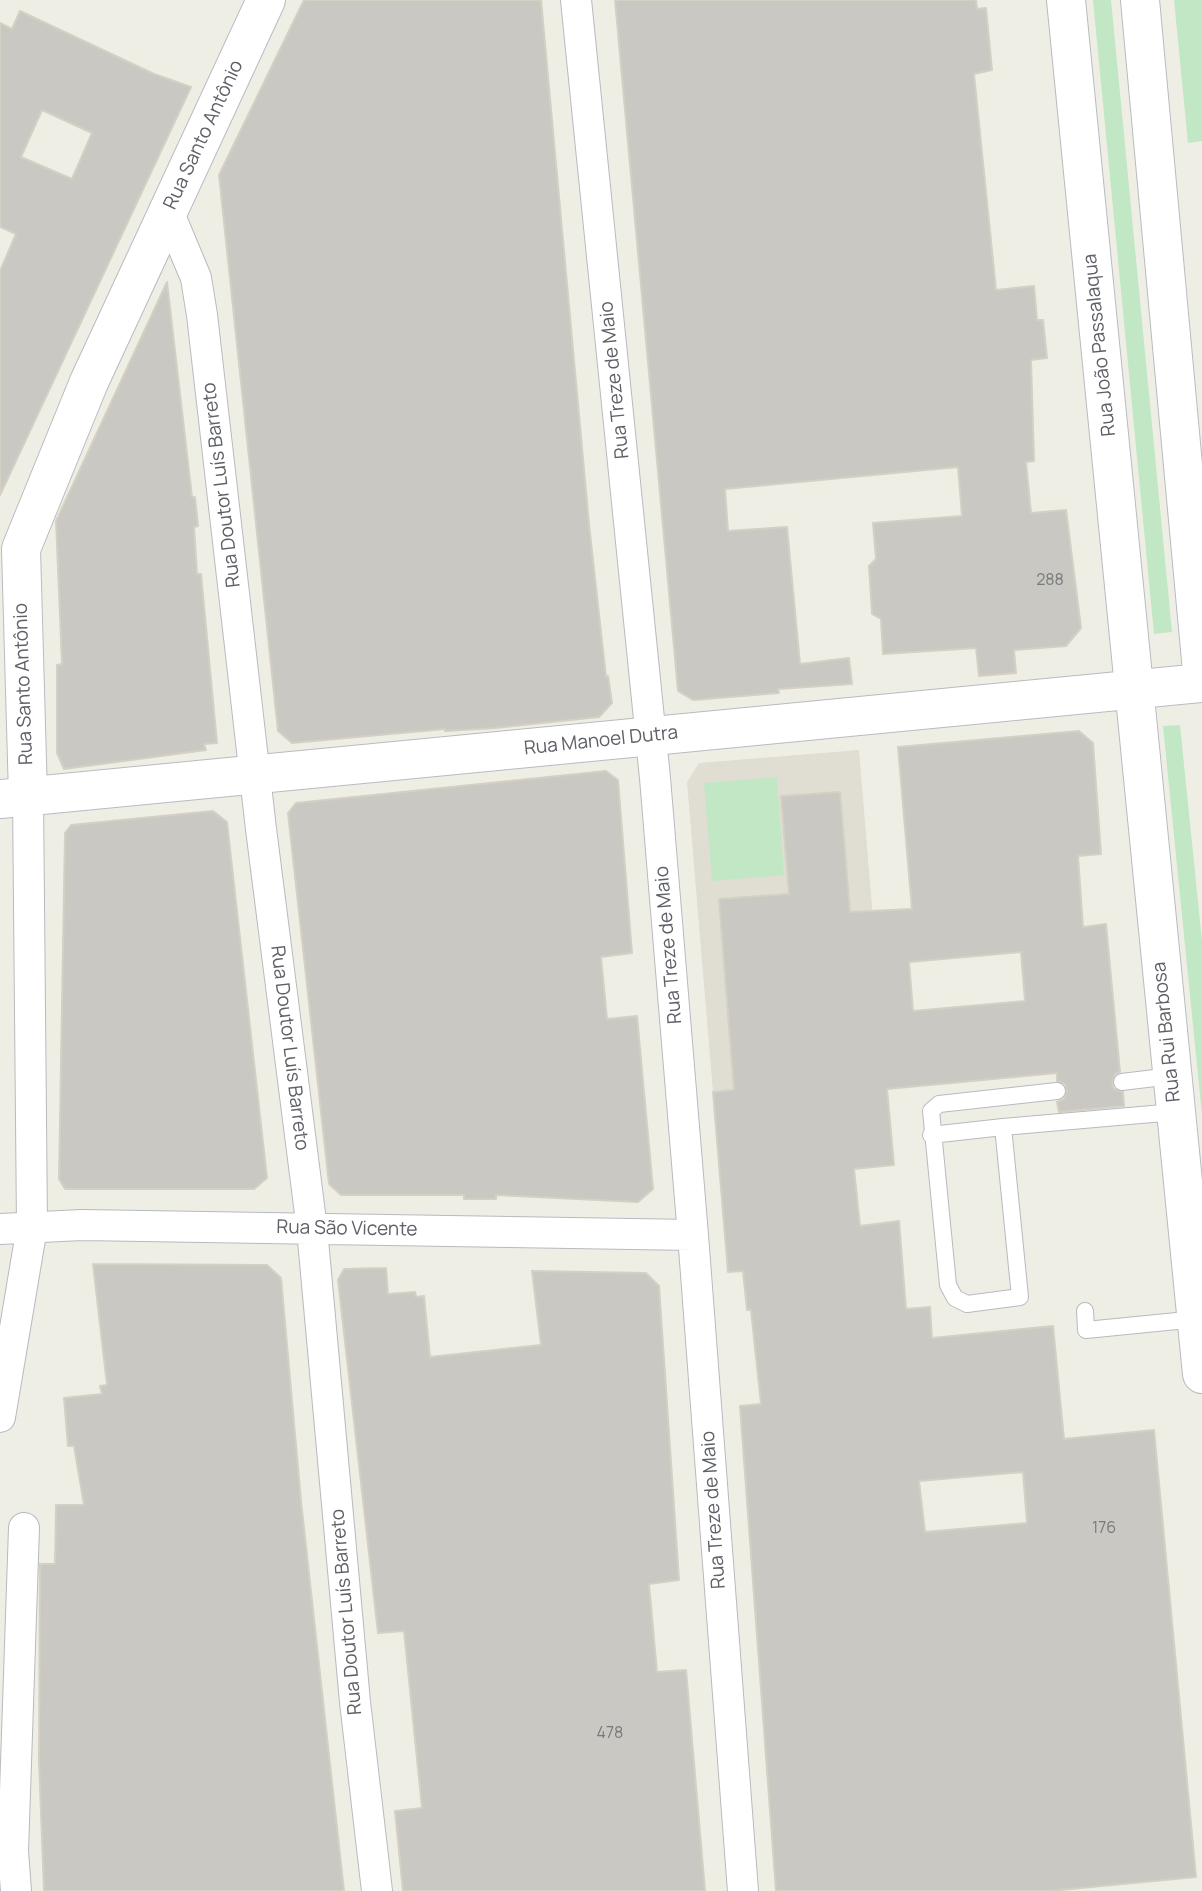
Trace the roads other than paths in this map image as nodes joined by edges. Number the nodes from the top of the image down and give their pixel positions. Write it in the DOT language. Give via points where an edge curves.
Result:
graph roads {
  1 [pos="266,0"];
  2 [pos="576,0"];
  3 [pos="1066,0"];
  4 [pos="1140,0"];
  5 [pos="168,211"];
  6 [pos="10,543"];
  7 [pos="1202,671"];
  8 [pos="1202,683"];
  9 [pos="1133,689"];
  10 [pos="651,736"];
  11 [pos="255,775"];
  12 [pos="14,798"];
  13 [pos="1122,1082"];
  14 [pos="1057,1091"];
  15 [pos="1173,1094"];
  16 [pos="1003,1127"];
  17 [pos="931,1135"];
  18 [pos="32,1227"];
  19 [pos="0,1228"];
  20 [pos="312,1229"];
  21 [pos="694,1235"];
  22 [pos="1085,1311"];
  23 [pos="1196,1318"];
  24 [pos="1202,1374"];
  25 [pos="0,1418"];
  26 [pos="23,1528"];
  27 [pos="16,1891"];
  28 [pos="377,1891"];
  29 [pos="743,1891"];
  1 -- 5 [label="street, Rua Santo Antônio"];
  2 -- 10 [label="street, Rua Treze de Maio"];
  3 -- 9 [label="street, Rua João Passalaqua"];
  4 -- 7 [label="street"];
  5 -- 6 [label="street, Rua Santo Antônio"];
  5 -- 11 [label="street, Rua Doutor Luís Barreto" via="196,278 202,315"];
  6 -- 12 [label="street, Rua Santo Antônio"];
  8 -- 9 [label="street, Rua Manoel Dutra"];
  9 -- 10 [label="street, Rua Manoel Dutra"];
  9 -- 15 [label="street, Rua Rui Barbosa"];
  10 -- 11 [label="street, Rua Manoel Dutra"];
  10 -- 21 [label="street, Rua Treze de Maio"];
  11 -- 12 [label="street, Rua Manoel Dutra"];
  11 -- 20 [label="street, Rua Doutor Luís Barreto"];
  12 -- 18 [label="street, Rua Santo Antônio"];
  13 -- 15 [label="lane"];
  14 -- 17 [label="lane" via="939,1104 931,1111"];
  15 -- 16 [label="lane"];
  15 -- 23 [label="street, Rua Rui Barbosa"];
  16 -- 17 [label="lane"];
  16 -- 17 [label="lane" via="1020,1297 974,1304 955,1298 948,1285"];
  18 -- 19 [label="street, Rua São Vicente"];
  18 -- 20 [label="street, Rua São Vicente"];
  18 -- 25 [label="street, Rua Santo Antônio"];
  20 -- 21 [label="street, Rua São Vicente"];
  20 -- 28 [label="street, Rua Doutor Luís Barreto"];
  21 -- 29 [label="street, Rua Treze de Maio"];
  22 -- 23 [label="lane" via="1086,1329"];
  23 -- 24 [label="street, Rua Rui Barbosa"];
  26 -- 27 [label="street" via="13,1851"];
}
